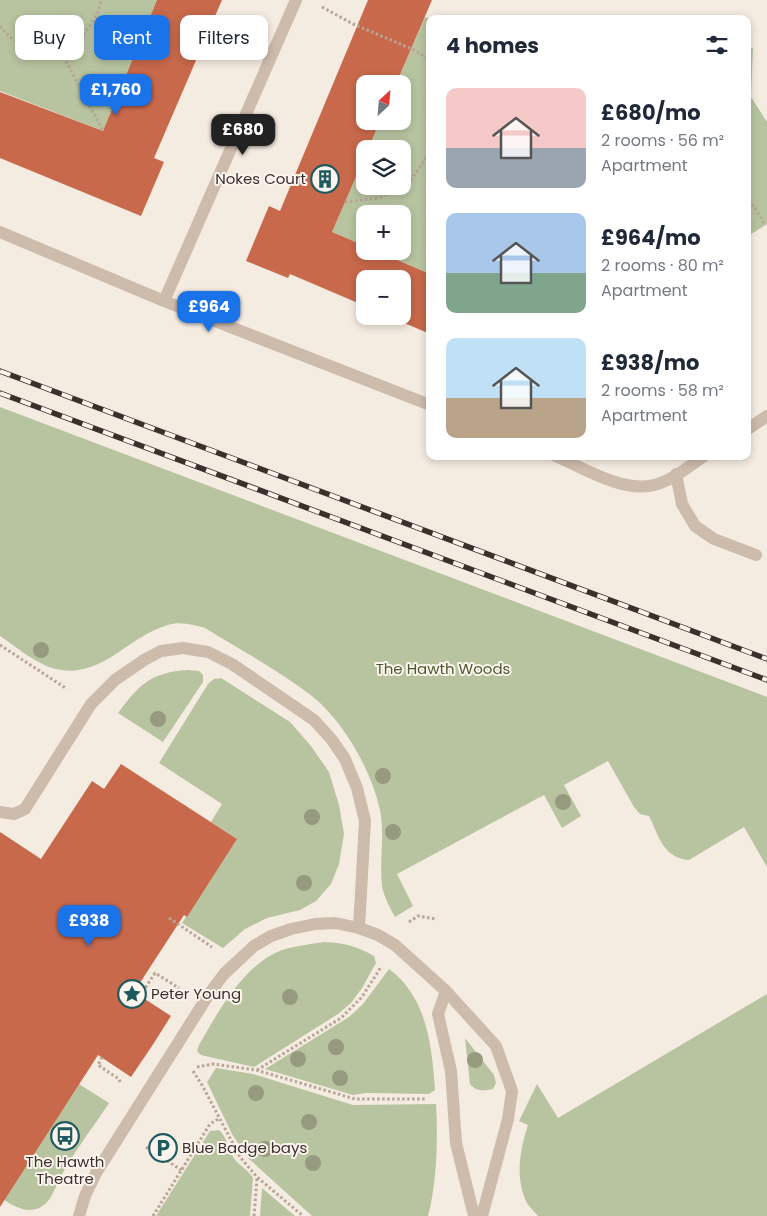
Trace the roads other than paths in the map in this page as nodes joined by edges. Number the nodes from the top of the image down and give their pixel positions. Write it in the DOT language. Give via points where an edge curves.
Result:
graph roads {
  1 [pos="296,0"];
  2 [pos="0,232"];
  3 [pos="164,301"];
  4 [pos="426,403"];
  5 [pos="767,416"];
  6 [pos="751,427"];
  7 [pos="565,460"];
  8 [pos="698,460"];
  9 [pos="676,474"];
  10 [pos="756,555"];
  11 [pos="0,812"];
  12 [pos="359,928"];
  13 [pos="446,992"];
  14 [pos="79,1216"];
  15 [pos="474,1216"];
  16 [pos="482,1216"];
  1 -- 3 [label="street"];
  2 -- 3 [label="street"];
  3 -- 4 [label="street"];
  5 -- 6 [label="street"];
  7 -- 9 [label="street" via="634,487 655,485"];
  8 -- 9 [label="street"];
  9 -- 10 [label="street" via="682,504 695,526 714,539"];
  11 -- 12 [label="street" via="14,814 25,809 91,704 115,680 161,651 183,648 208,652 314,720 346,759 365,821"];
  12 -- 13 [label="street" via="395,945"];
  12 -- 14 [label="street" via="336,923 291,929 254,946 230,969 209,994 96,1173"];
  13 -- 15 [label="street" via="438,1014 451,1071 456,1143"];
  13 -- 16 [label="street" via="496,1046 512,1091 508,1119"];
}
